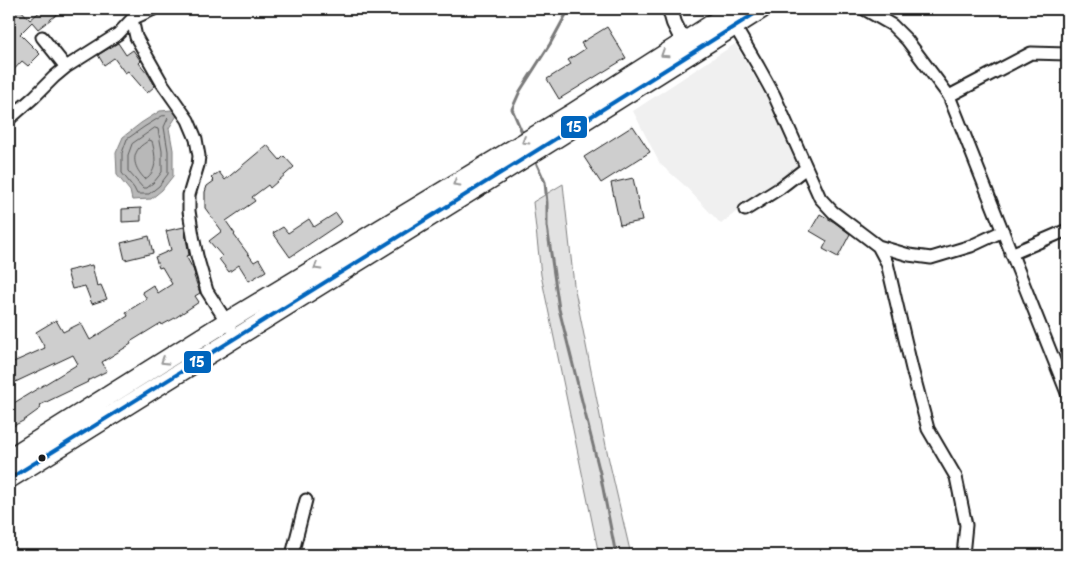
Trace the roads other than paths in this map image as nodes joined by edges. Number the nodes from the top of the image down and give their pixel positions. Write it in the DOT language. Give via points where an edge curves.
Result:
graph roads {
  1 [pos="154,9"];
  2 [pos="670,9"];
  3 [pos="762,9"];
  4 [pos="864,9"];
  5 [pos="734,17"];
  6 [pos="132,19"];
  7 [pos="42,37"];
  8 [pos="683,41"];
  9 [pos="1067,54"];
  10 [pos="66,67"];
  11 [pos="949,96"];
  12 [pos="9,120"];
  13 [pos="572,121"];
  14 [pos="501,164"];
  15 [pos="806,168"];
  16 [pos="745,210"];
  17 [pos="1067,230"];
  18 [pos="1003,231"];
  19 [pos="878,246"];
  20 [pos="1012,254"];
  21 [pos="226,322"];
  22 [pos="237,336"];
  23 [pos="1067,393"];
  24 [pos="9,458"];
  25 [pos="9,479"];
  26 [pos="306,500"];
  27 [pos="292,555"];
  28 [pos="962,555"];
  1 -- 6 [label="street"];
  2 -- 8 [label="street"];
  3 -- 5 [label="highway"];
  4 -- 11 [label="street" via="892,25 907,40"];
  5 -- 8 [label="highway"];
  5 -- 13 [label="highway"];
  5 -- 15 [label="street" via="774,95"];
  6 -- 10 [label="street" via="118,34"];
  6 -- 21 [label="street" via="136,37 188,120 196,139 198,165 189,195 189,211 196,256 207,291"];
  7 -- 10 [label="street"];
  8 -- 13 [label="highway, one-way"];
  9 -- 11 [label="street" via="1031,53"];
  10 -- 12 [label="street"];
  11 -- 18 [label="street"];
  13 -- 14 [label="highway"];
  14 -- 21 [label="highway, one-way"];
  14 -- 22 [label="highway"];
  15 -- 16 [label="street"];
  15 -- 19 [label="street" via="820,198"];
  17 -- 20 [label="street"];
  18 -- 19 [label="street" via="971,246 931,258"];
  18 -- 20 [label="street"];
  19 -- 28 [label="street" via="887,263 928,428 956,476 966,525"];
  20 -- 23 [label="street"];
  21 -- 22 [label="street"];
  21 -- 24 [label="highway, one-way"];
  22 -- 25 [label="highway"];
  26 -- 27 [label="street"];
}
